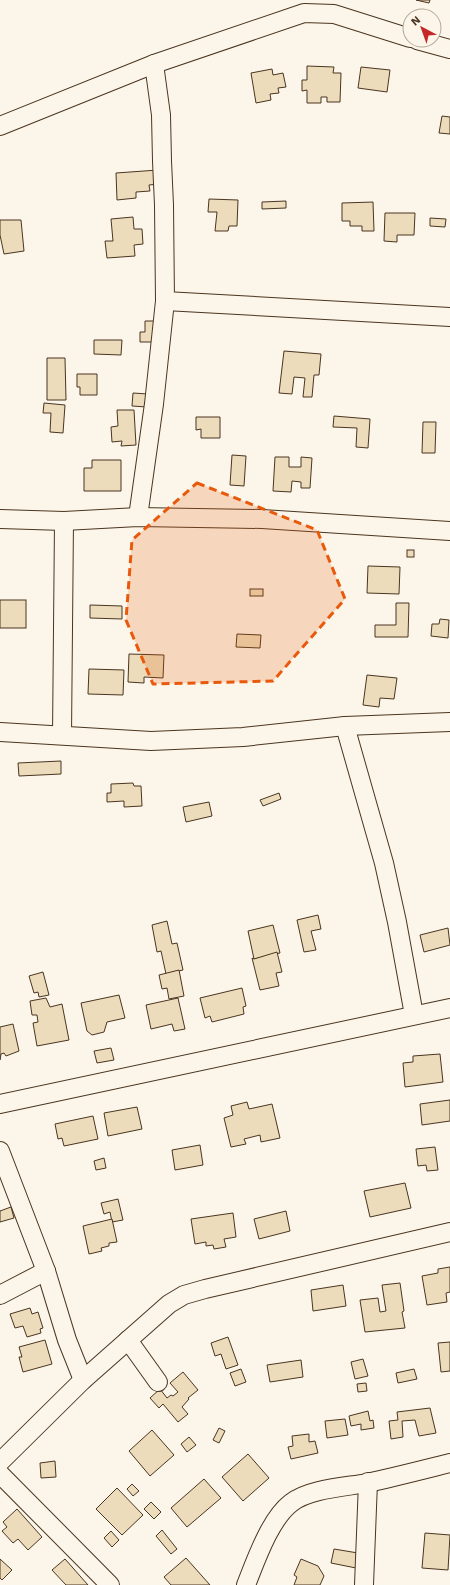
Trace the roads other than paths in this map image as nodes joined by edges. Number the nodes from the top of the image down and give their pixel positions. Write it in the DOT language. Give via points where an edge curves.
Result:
graph roads {
  1 [pos="301,6"];
  2 [pos="337,7"];
  3 [pos="402,35"];
  4 [pos="154,64"];
  5 [pos="0,126"];
  6 [pos="165,301"];
  7 [pos="450,318"];
  8 [pos="138,517"];
  9 [pos="0,518"];
  10 [pos="64,521"];
  11 [pos="450,531"];
  12 [pos="450,722"];
  13 [pos="345,726"];
  14 [pos="0,732"];
  15 [pos="62,735"];
  16 [pos="450,1008"];
  17 [pos="414,1015"];
  18 [pos="0,1104"];
  19 [pos="0,1151"];
  20 [pos="450,1232"];
  21 [pos="46,1271"];
  22 [pos="0,1295"];
  23 [pos="128,1340"];
  24 [pos="83,1380"];
  25 [pos="158,1382"];
  26 [pos="0,1462"];
  27 [pos="450,1463"];
  28 [pos="0,1474"];
  29 [pos="368,1482"];
  30 [pos="110,1585"];
  31 [pos="246,1585"];
  32 [pos="364,1585"];
  1 -- 2 [label="street"];
  1 -- 4 [label="street"];
  2 -- 3 [label="street"];
  4 -- 5 [label="street"];
  4 -- 6 [label="street" via="161,115"];
  6 -- 7 [label="street"];
  6 -- 8 [label="street"];
  8 -- 10 [label="street"];
  8 -- 11 [label="street" via="262,519"];
  9 -- 10 [label="street"];
  10 -- 15 [label="street"];
  12 -- 13 [label="street"];
  13 -- 15 [label="street" via="243,737 151,741"];
  13 -- 17 [label="street" via="384,863"];
  14 -- 15 [label="street"];
  16 -- 17 [label="street"];
  17 -- 18 [label="street"];
  19 -- 21 [label="street"];
  20 -- 23 [label="street" via="184,1295 169,1304"];
  21 -- 22 [label="street"];
  21 -- 24 [label="street" via="67,1340"];
  23 -- 24 [label="street"];
  23 -- 25 [label="street"];
  24 -- 26 [label="street"];
  27 -- 29 [label="street"];
  28 -- 30 [label="street"];
  29 -- 31 [label="street" via="307,1494 290,1503 263,1544"];
  29 -- 32 [label="street"];
}
